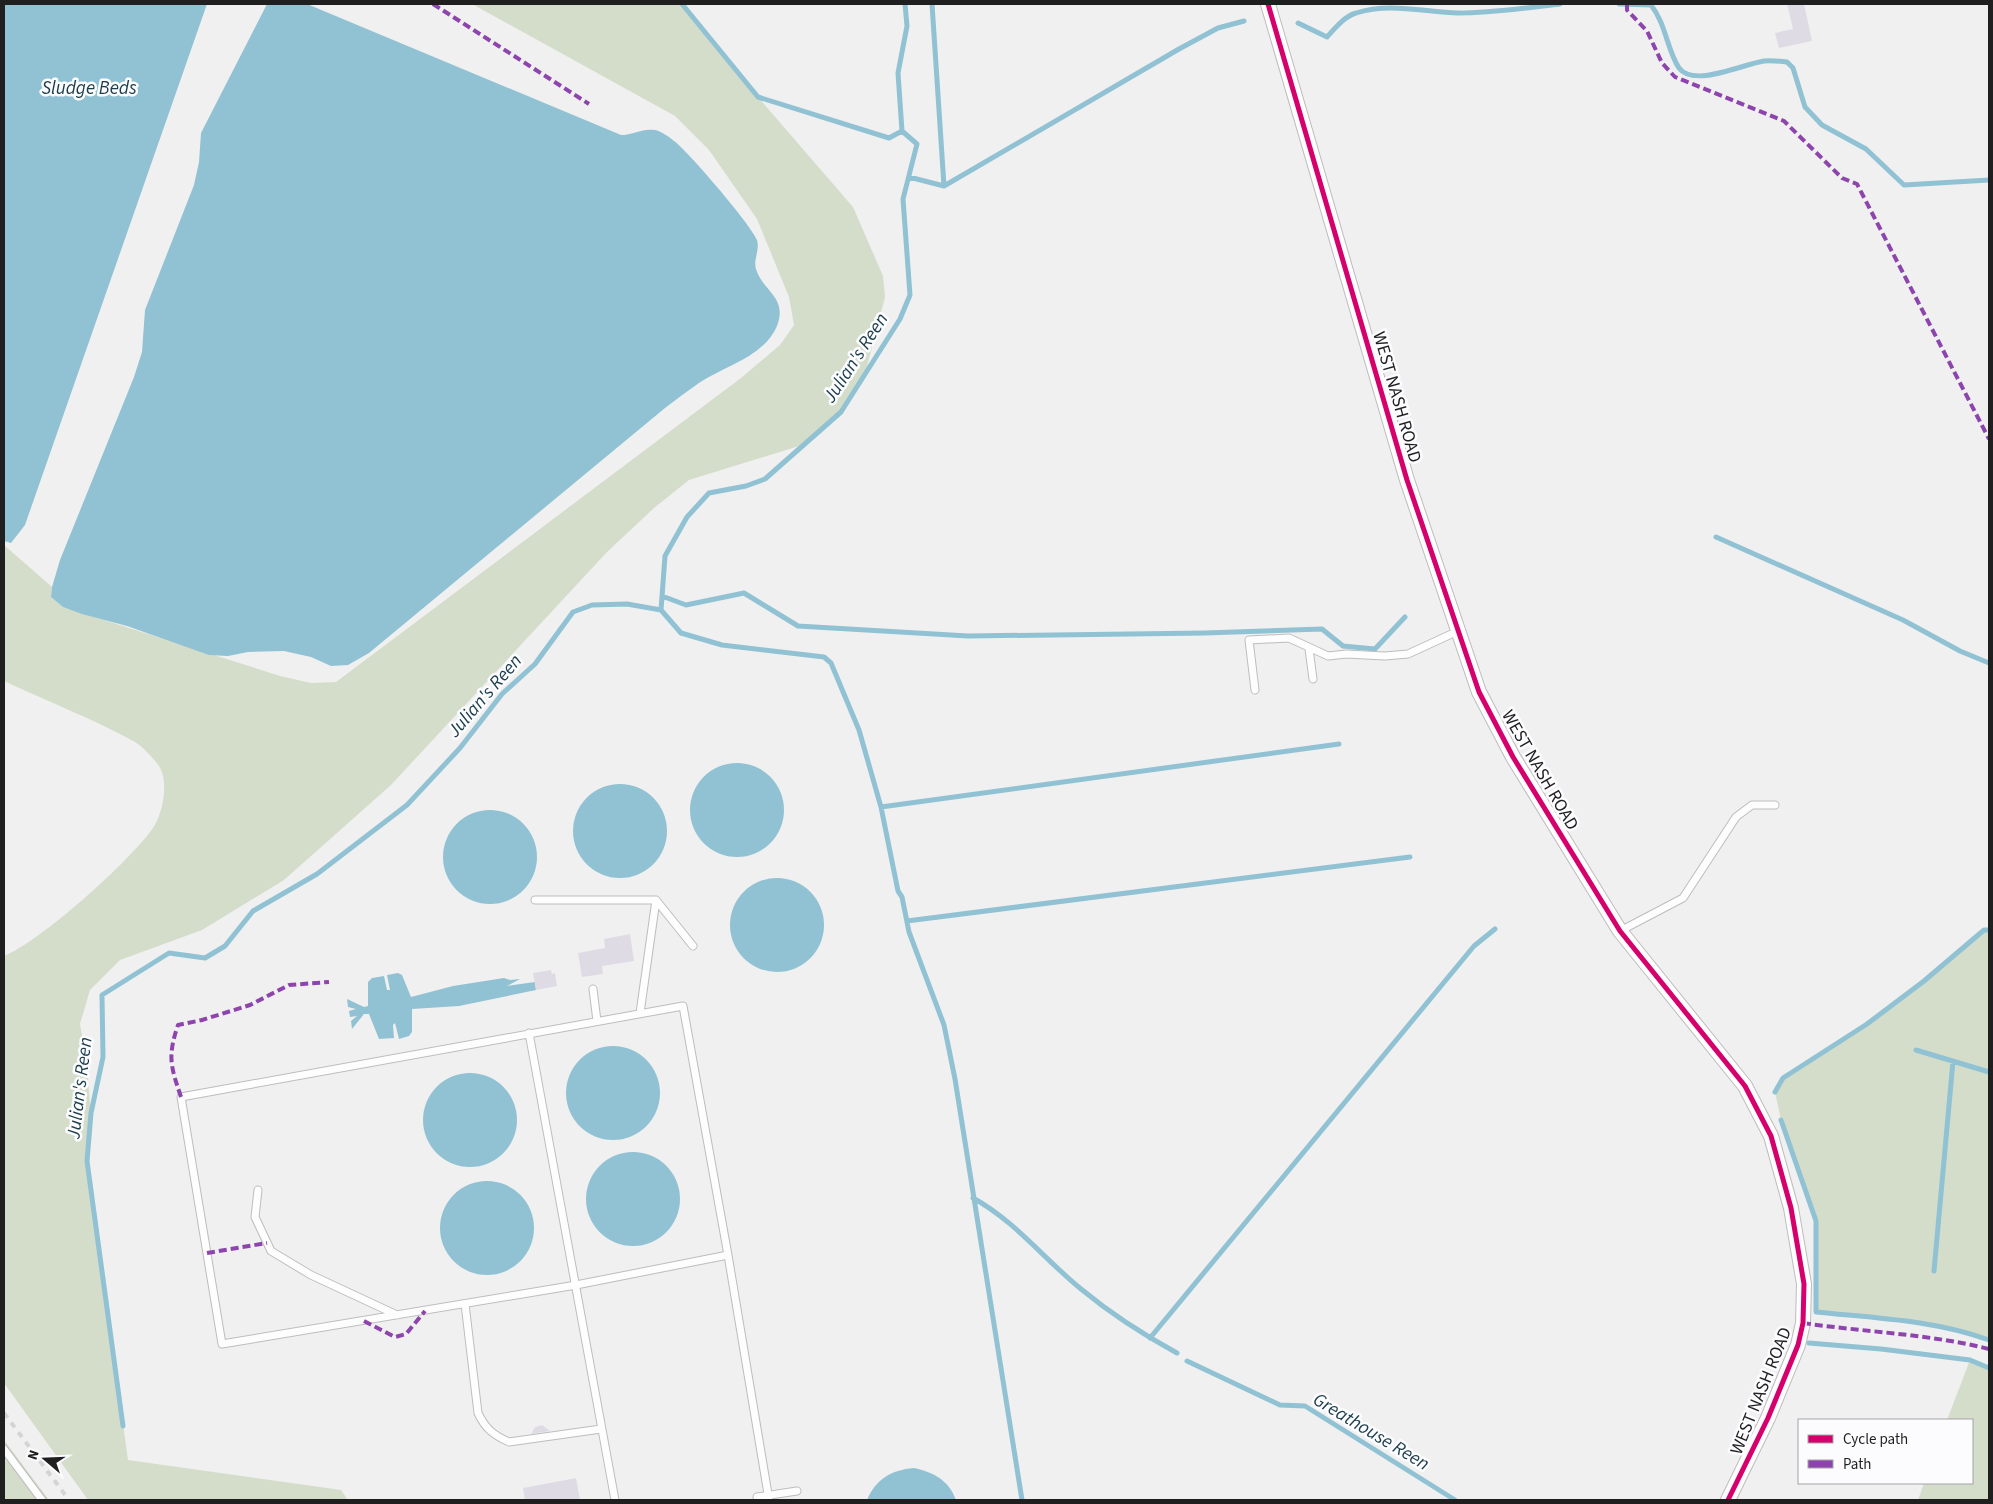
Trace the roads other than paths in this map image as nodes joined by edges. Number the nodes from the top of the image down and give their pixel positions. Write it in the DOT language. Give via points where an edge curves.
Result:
graph roads {
  1 [pos="1268,4"];
  2 [pos="1458,631"];
  3 [pos="1309,649"];
  4 [pos="1313,680"];
  5 [pos="1255,690"];
  6 [pos="1775,804"];
  7 [pos="535,900"];
  8 [pos="656,900"];
  9 [pos="1620,931"];
  10 [pos="693,946"];
  11 [pos="593,988"];
  12 [pos="640,1013"];
  13 [pos="597,1021"];
  14 [pos="530,1033"];
  15 [pos="258,1190"];
  16 [pos="728,1255"];
  17 [pos="576,1285"];
  18 [pos="465,1304"];
  19 [pos="398,1315"];
  20 [pos="601,1429"];
  21 [pos="4,1449"];
  22 [pos="797,1491"];
  23 [pos="758,1497"];
  24 [pos="768,1497"];
  25 [pos="42,1500"];
  26 [pos="615,1500"];
  27 [pos="1728,1500"];
  1 -- 2 [label="street, WEST NASH ROAD" via="1407,480"];
  2 -- 3 [label="lane" via="1408,654 1328,656"];
  2 -- 9 [label="street, WEST NASH ROAD" via="1479,692 1514,757"];
  3 -- 4 [label="lane"];
  3 -- 5 [label="lane" via="1289,638 1250,640"];
  6 -- 9 [label="lane" via="1752,805 1736,817 1684,898"];
  7 -- 8 [label="lane"];
  8 -- 10 [label="lane"];
  8 -- 12 [label="lane"];
  9 -- 27 [label="street, WEST NASH ROAD" via="1745,1086 1771,1136 1791,1208 1804,1284 1803,1323 1798,1345 1768,1418"];
  11 -- 13 [label="lane"];
  12 -- 13 [label="lane"];
  12 -- 16 [label="lane" via="683,1006"];
  13 -- 14 [label="lane"];
  14 -- 17 [label="lane"];
  14 -- 19 [label="lane" via="181,1097 222,1344"];
  15 -- 19 [label="lane" via="255,1217 271,1251 311,1275"];
  16 -- 17 [label="lane"];
  16 -- 24 [label="lane"];
  17 -- 18 [label="lane"];
  17 -- 20 [label="lane"];
  18 -- 19 [label="lane"];
  18 -- 20 [label="lane" via="478,1413 484,1426 509,1442"];
  20 -- 26 [label="lane"];
  21 -- 25 [label="lane"];
  22 -- 24 [label="lane"];
  23 -- 24 [label="lane"];
}
